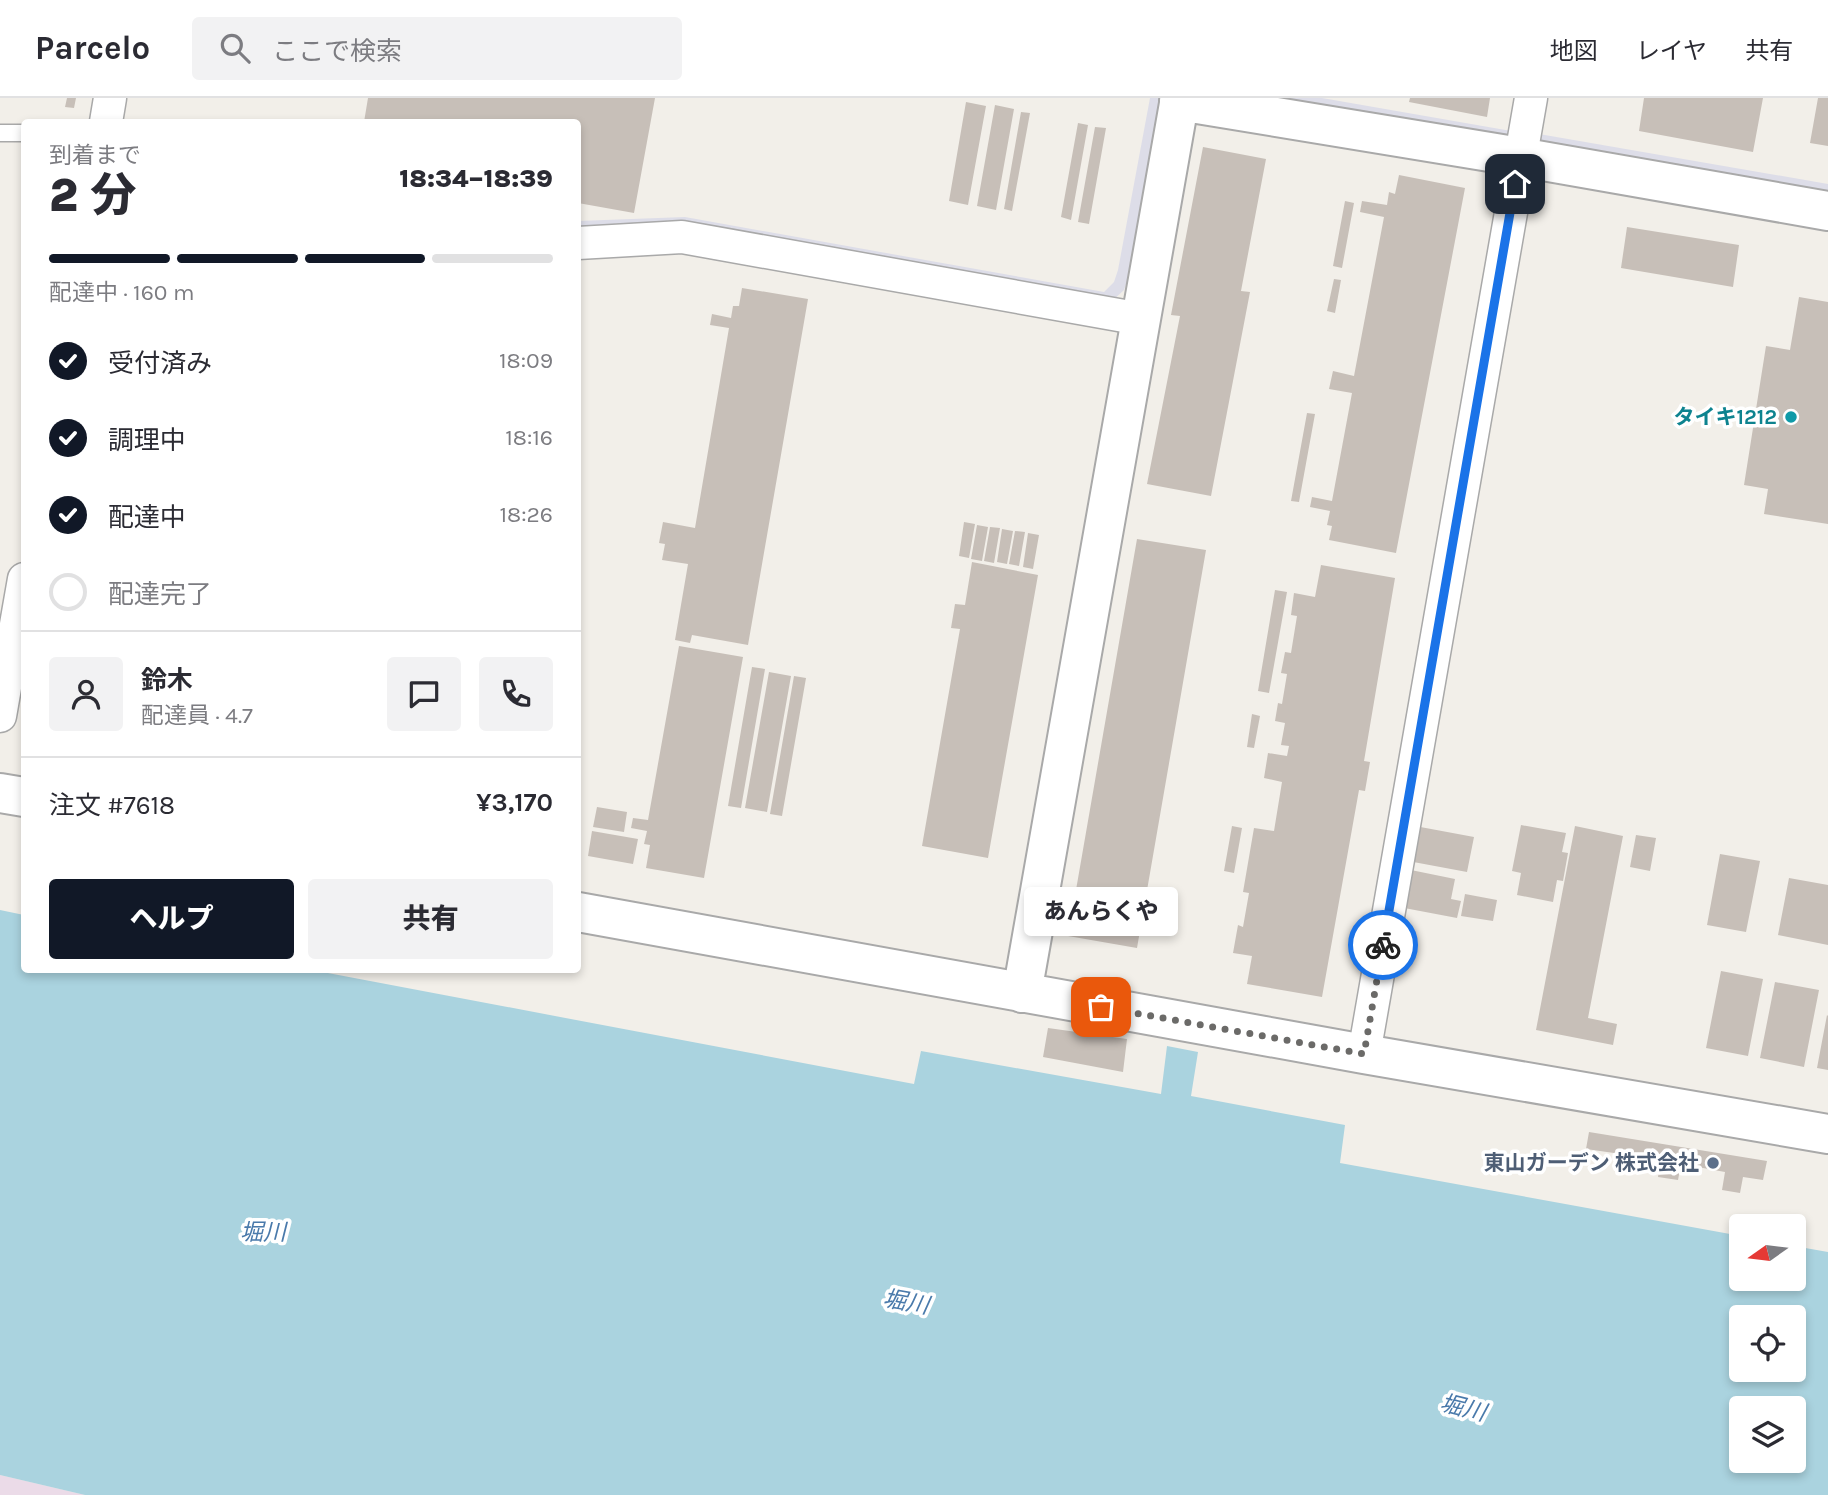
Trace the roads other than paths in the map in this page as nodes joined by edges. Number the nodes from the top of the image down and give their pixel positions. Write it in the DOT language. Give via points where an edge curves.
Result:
graph roads {
  1 [pos="110,98"];
  2 [pos="1531,98"];
  3 [pos="1179,99"];
  4 [pos="106,119"];
  5 [pos="0,133"];
  6 [pos="21,133"];
  7 [pos="1520,157"];
  8 [pos="1828,211"];
  9 [pos="581,243"];
  10 [pos="1141,319"];
  11 [pos="21,596"];
  12 [pos="0,716"];
  13 [pos="0,793"];
  14 [pos="21,796"];
  15 [pos="581,913"];
  16 [pos="1022,993"];
  17 [pos="1364,1054"];
  18 [pos="1828,1134"];
  1 -- 4 [label="street"];
  2 -- 7 [label="street"];
  3 -- 7 [label="street"];
  3 -- 10 [label="street"];
  5 -- 6 [label="lane"];
  7 -- 8 [label="street"];
  7 -- 17 [label="street"];
  9 -- 10 [label="street" via="682,237"];
  10 -- 16 [label="street"];
  11 -- 12 [label="street"];
  13 -- 14 [label="street"];
  15 -- 16 [label="street"];
  16 -- 17 [label="street"];
  17 -- 18 [label="street"];
}
